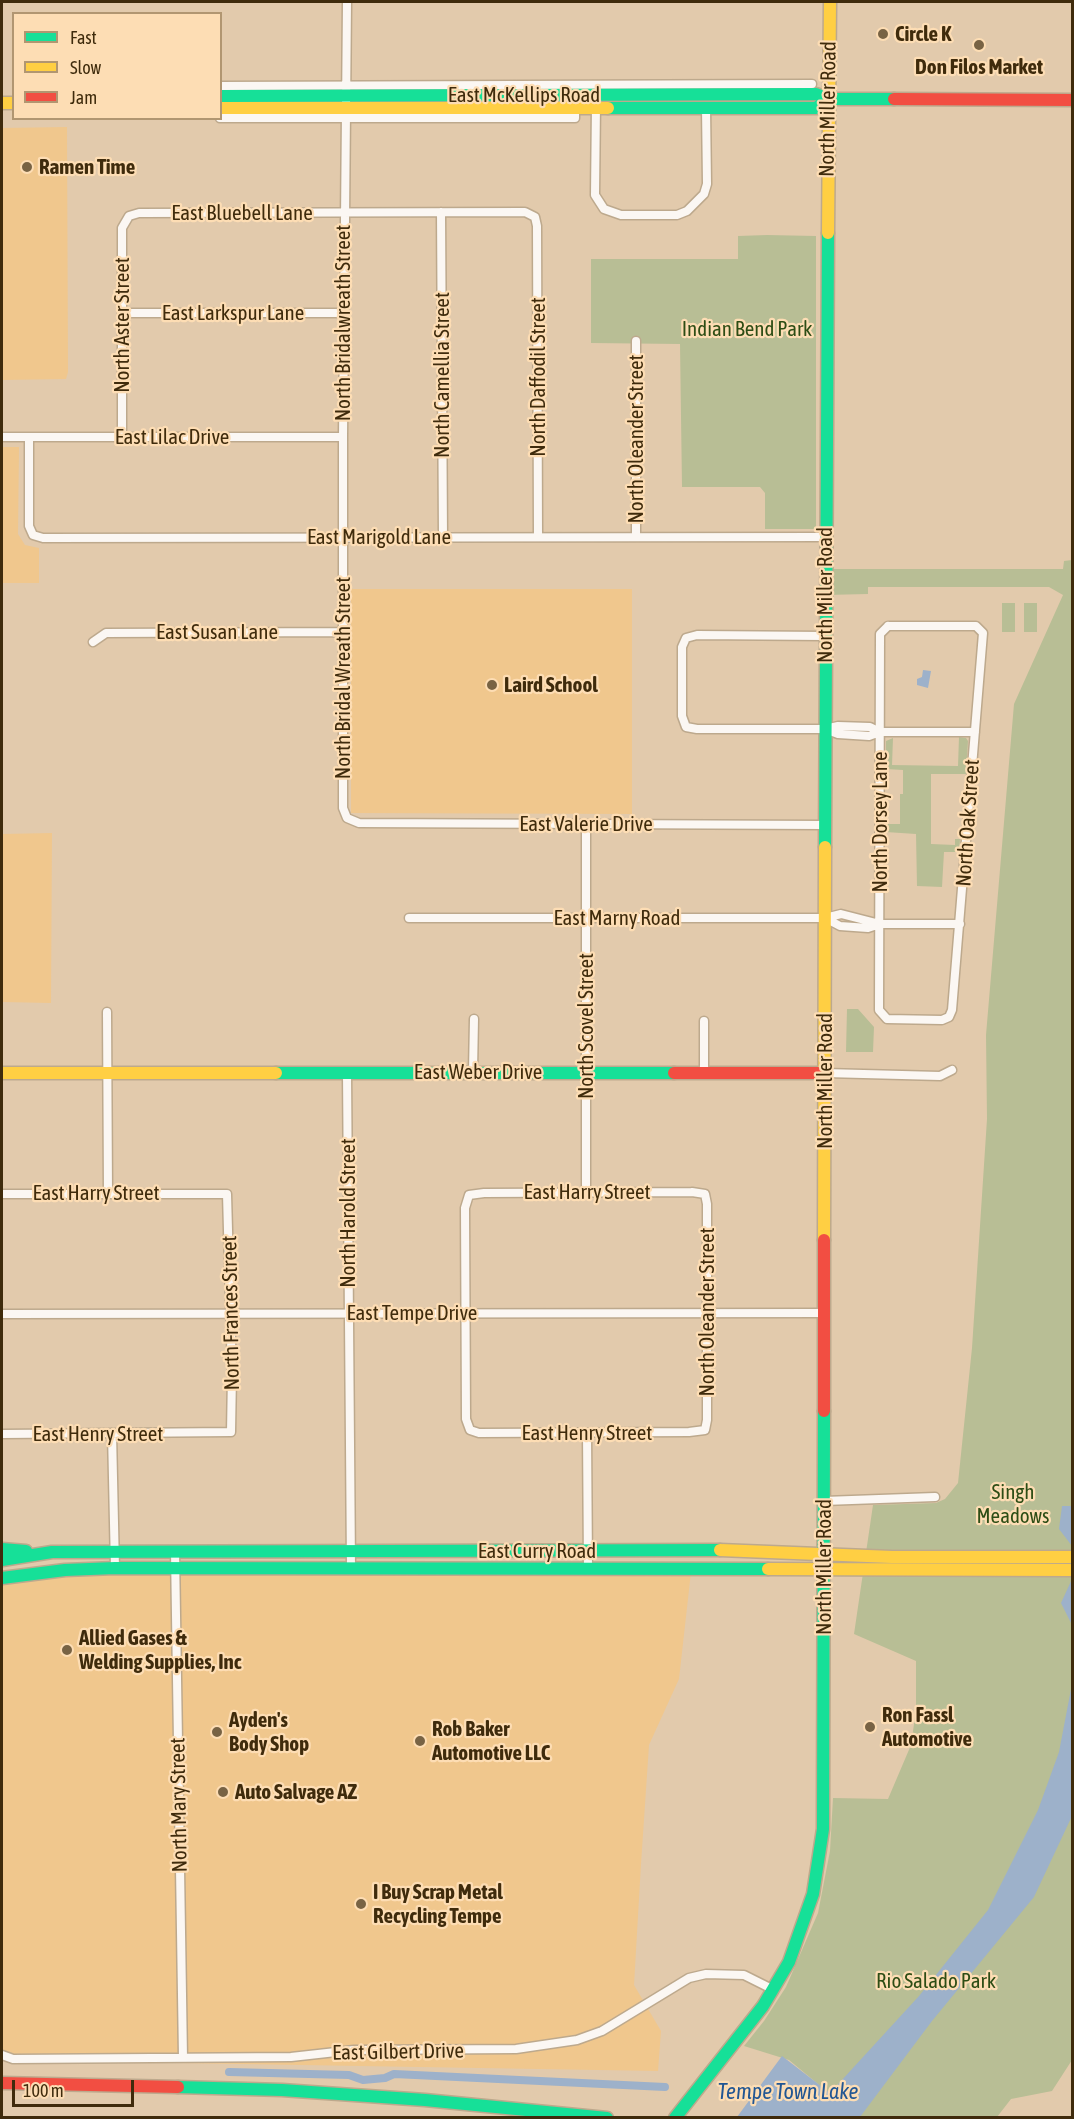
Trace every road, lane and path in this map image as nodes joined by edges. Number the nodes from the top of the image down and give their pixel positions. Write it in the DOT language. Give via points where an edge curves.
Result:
graph roads {
  1 [pos="348,2"];
  2 [pos="830,2"];
  3 [pos="812,84"];
  4 [pos="222,86"];
  5 [pos="222,96"];
  6 [pos="828,99"];
  7 [pos="1072,100"];
  8 [pos="596,101"];
  9 [pos="346,102"];
  10 [pos="222,108"];
  11 [pos="706,108"];
  12 [pos="222,118"];
  13 [pos="344,212"];
  14 [pos="441,212"];
  15 [pos="129,216"];
  16 [pos="535,217"];
  17 [pos="344,313"];
  18 [pos="123,314"];
  19 [pos="636,341"];
  20 [pos="122,436"];
  21 [pos="2,437"];
  22 [pos="29,437"];
  23 [pos="343,437"];
  24 [pos="343,537"];
  25 [pos="443,537"];
  26 [pos="538,537"];
  27 [pos="636,537"];
  28 [pos="825,537"];
  29 [pos="981,629"];
  30 [pos="344,632"];
  31 [pos="825,636"];
  32 [pos="93,642"];
  33 [pos="825,729"];
  34 [pos="880,732"];
  35 [pos="975,732"];
  36 [pos="347,818"];
  37 [pos="586,824"];
  38 [pos="826,825"];
  39 [pos="409,918"];
  40 [pos="586,918"];
  41 [pos="825,918"];
  42 [pos="880,924"];
  43 [pos="960,924"];
  44 [pos="107,1012"];
  45 [pos="881,1016"];
  46 [pos="474,1019"];
  47 [pos="704,1021"];
  48 [pos="952,1070"];
  49 [pos="473,1071"];
  50 [pos="585,1072"];
  51 [pos="704,1072"];
  52 [pos="2,1073"];
  53 [pos="108,1073"];
  54 [pos="347,1073"];
  55 [pos="825,1073"];
  56 [pos="586,1192"];
  57 [pos="2,1194"];
  58 [pos="108,1194"];
  59 [pos="227,1194"];
  60 [pos="705,1194"];
  61 [pos="707,1312"];
  62 [pos="348,1313"];
  63 [pos="466,1313"];
  64 [pos="824,1313"];
  65 [pos="2,1314"];
  66 [pos="231,1314"];
  67 [pos="705,1430"];
  68 [pos="231,1432"];
  69 [pos="112,1433"];
  70 [pos="587,1433"];
  71 [pos="2,1434"];
  72 [pos="935,1497"];
  73 [pos="824,1501"];
  74 [pos="2,1549"];
  75 [pos="587,1550"];
  76 [pos="351,1551"];
  77 [pos="52,1552"];
  78 [pos="114,1552"];
  79 [pos="175,1552"];
  80 [pos="824,1555"];
  81 [pos="2,1560"];
  82 [pos="1069,1563"];
  83 [pos="115,1568"];
  84 [pos="351,1568"];
  85 [pos="588,1568"];
  86 [pos="176,1569"];
  87 [pos="824,1571"];
  88 [pos="2,1578"];
  89 [pos="774,1990"];
  90 [pos="2,2055"];
  91 [pos="183,2058"];
  92 [pos="2,2083"];
  93 [pos="607,2118"];
  94 [pos="675,2118"];
  1 -- 9 [label="street, North Bridalwreath Street"];
  2 -- 6 [label="main road, North Miller Road"];
  3 -- 9 [label="street, East McKellips Road"];
  4 -- 9 [label="street, East McKellips Road"];
  5 -- 9 [label="main road, East McKellips Road"];
  6 -- 7 [label="main road, East McKellips Road"];
  6 -- 8 [label="main road, East McKellips Road" via="816,94"];
  6 -- 11 [label="main road, East McKellips Road" via="816,108"];
  6 -- 28 [label="main road, North Miller Road"];
  8 -- 9 [label="main road, East McKellips Road"];
  8 -- 9 [label="main road, East McKellips Road" via="575,108"];
  8 -- 11 [label="main road, East McKellips Road"];
  8 -- 11 [label="street" via="595,195 604,209 621,215 677,215 687,211 706,189"];
  9 -- 10 [label="main road, East McKellips Road"];
  9 -- 12 [label="street, East McKellips Road"];
  9 -- 13 [label="street, North Bridalwreath Street"];
  13 -- 14 [label="street, East Bluebell Lane"];
  13 -- 15 [label="street, East Bluebell Lane"];
  13 -- 17 [label="street, North Bridalwreath Street"];
  14 -- 16 [label="street, East Bluebell Lane" via="525,212"];
  14 -- 25 [label="street, North Camellia Street"];
  15 -- 18 [label="street, North Aster Street" via="122,228"];
  16 -- 26 [label="street, North Daffodil Street"];
  17 -- 18 [label="street, East Larkspur Lane"];
  17 -- 23 [label="street, North Bridalwreath Street"];
  18 -- 20 [label="street, North Aster Street"];
  19 -- 27 [label="street, North Oleander Street"];
  20 -- 22 [label="street, East Lilac Drive"];
  20 -- 23 [label="street, East Lilac Drive"];
  21 -- 22 [label="street, East Lilac Drive"];
  22 -- 24 [label="street, East Marigold Lane" via="29,526 33,535"];
  23 -- 24 [label="street, North Bridalwreath Street"];
  24 -- 25 [label="street, East Marigold Lane"];
  24 -- 30 [label="street, North Bridal Wreath Street"];
  25 -- 26 [label="street, East Marigold Lane"];
  26 -- 27 [label="street, East Marigold Lane"];
  27 -- 28 [label="street, East Marigold Lane"];
  28 -- 31 [label="main road, North Miller Road"];
  29 -- 34 [label="street, North Dorsey Lane" via="883,628"];
  29 -- 35 [label="street, North Oak Street"];
  30 -- 32 [label="street, East Susan Lane" via="106,633"];
  30 -- 36 [label="street, North Bridal Wreath Street" via="343,808"];
  31 -- 33 [label="main road, North Miller Road"];
  31 -- 33 [label="street" via="697,635 686,638 682,647 682,716 686,727"];
  33 -- 34 [label="street" via="838,726"];
  33 -- 38 [label="main road, North Miller Road"];
  34 -- 35 [label="street"];
  34 -- 42 [label="street, North Dorsey Lane"];
  35 -- 43 [label="street, North Oak Street"];
  36 -- 37 [label="street, East Valerie Drive" via="359,823"];
  37 -- 38 [label="street, East Valerie Drive"];
  37 -- 40 [label="street, North Scovel Street"];
  38 -- 41 [label="main road, North Miller Road"];
  39 -- 40 [label="street, East Marny Road"];
  40 -- 41 [label="street, East Marny Road"];
  40 -- 50 [label="street, North Scovel Street"];
  41 -- 42 [label="street, East Marny Road" via="842,914 856,923 868,919"];
  41 -- 55 [label="main road, North Miller Road"];
  42 -- 43 [label="street, East Marny Road"];
  42 -- 45 [label="street, North Dorsey Lane"];
  43 -- 45 [label="street, North Oak Street" via="949,1017 942,1020"];
  44 -- 53 [label="street"];
  46 -- 49 [label="street"];
  47 -- 51 [label="street"];
  48 -- 55 [label="street, East Weber Drive" via="940,1076"];
  49 -- 50 [label="main road, East Weber Drive"];
  49 -- 54 [label="main road, East Weber Drive"];
  50 -- 51 [label="main road, East Weber Drive"];
  50 -- 56 [label="street, North Scovel Street"];
  51 -- 55 [label="main road, East Weber Drive"];
  52 -- 53 [label="main road, East Weber Drive"];
  53 -- 54 [label="main road, East Weber Drive"];
  53 -- 58 [label="street"];
  54 -- 62 [label="street, North Harold Street"];
  55 -- 64 [label="main road, North Miller Road"];
  56 -- 60 [label="street, East Harry Street"];
  56 -- 63 [label="street, East Harry Street" via="469,1195 465,1208"];
  57 -- 58 [label="street, East Harry Street"];
  58 -- 59 [label="street, East Harry Street"];
  59 -- 66 [label="street, North Frances Street"];
  60 -- 61 [label="street, North Oleander Street"];
  61 -- 63 [label="street, East Tempe Drive"];
  61 -- 64 [label="street, East Tempe Drive"];
  61 -- 67 [label="street, North Oleander Street"];
  62 -- 63 [label="street, East Tempe Drive"];
  62 -- 66 [label="street, East Tempe Drive"];
  62 -- 76 [label="street, North Harold Street"];
  63 -- 70 [label="street, East Henry Street" via="466,1419 470,1430"];
  64 -- 73 [label="main road, North Miller Road"];
  65 -- 66 [label="street, East Tempe Drive"];
  66 -- 68 [label="street, North Frances Street"];
  67 -- 70 [label="street, East Henry Street"];
  68 -- 69 [label="street, East Henry Street"];
  69 -- 71 [label="street, East Henry Street"];
  69 -- 78 [label="street"];
  70 -- 75 [label="street"];
  72 -- 73 [label="street"];
  73 -- 80 [label="main road, North Miller Road"];
  74 -- 77 [label="main road"];
  75 -- 76 [label="main road, East Curry Road"];
  75 -- 80 [label="main road, East Curry Road" via="740,1550"];
  75 -- 85 [label="street"];
  76 -- 79 [label="main road, East Curry Road"];
  76 -- 84 [label="street, North Harold Street"];
  77 -- 78 [label="main road, East Curry Road"];
  77 -- 81 [label="main road, East Curry Road"];
  78 -- 79 [label="main road, East Curry Road"];
  78 -- 83 [label="street"];
  79 -- 86 [label="street, North Mary Street"];
  80 -- 82 [label="main road, East Curry Road"];
  80 -- 87 [label="main road, North Miller Road"];
  82 -- 87 [label="main road, East Curry Road"];
  83 -- 86 [label="main road, East Curry Road"];
  83 -- 88 [label="main road, East Curry Road"];
  84 -- 85 [label="main road, East Curry Road"];
  84 -- 86 [label="main road, East Curry Road"];
  85 -- 87 [label="main road, East Curry Road"];
  86 -- 91 [label="street, North Mary Street"];
  87 -- 89 [label="main road, North Miller Road" via="820,1855 803,1926"];
  89 -- 91 [label="street, East Gilbert Drive" via="744,1975 706,1974 689,1978 602,2031 577,2040 516,2049 354,2050 291,2057"];
  89 -- 94 [label="main road, North Miller Road"];
  90 -- 91 [label="street, East Gilbert Drive" via="13,2059"];
  92 -- 93 [label="main road" via="282,2090"];
}
